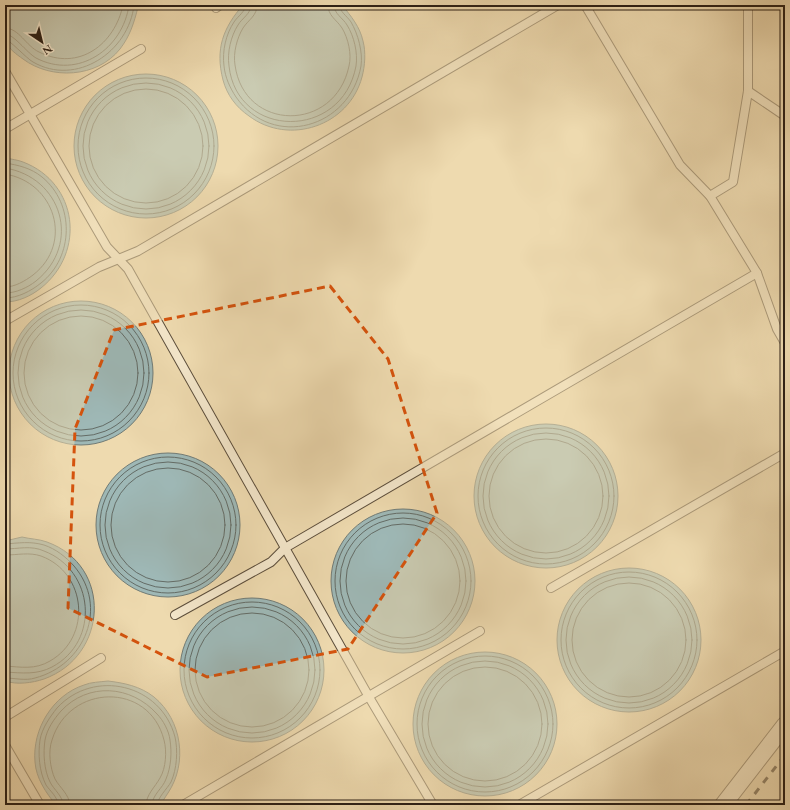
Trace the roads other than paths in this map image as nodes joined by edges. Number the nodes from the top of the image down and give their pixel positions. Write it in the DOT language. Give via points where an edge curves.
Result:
graph roads {
  1 [pos="558,5"];
  2 [pos="585,5"];
  3 [pos="748,5"];
  4 [pos="141,49"];
  5 [pos="5,71"];
  6 [pos="748,91"];
  7 [pos="30,114"];
  8 [pos="785,116"];
  9 [pos="5,129"];
  10 [pos="710,196"];
  11 [pos="119,260"];
  12 [pos="757,273"];
  13 [pos="5,321"];
  14 [pos="785,343"];
  15 [pos="785,452"];
  16 [pos="285,548"];
  17 [pos="551,588"];
  18 [pos="175,616"];
  19 [pos="480,631"];
  20 [pos="785,651"];
  21 [pos="101,658"];
  22 [pos="369,697"];
  23 [pos="5,717"];
  24 [pos="785,725"];
  25 [pos="5,745"];
  26 [pos="40,805"];
  27 [pos="183,805"];
  28 [pos="433,805"];
  29 [pos="519,805"];
  30 [pos="723,805"];
  1 -- 11 [label="lane"];
  2 -- 10 [label="lane" via="680,165"];
  3 -- 6 [label="lane"];
  4 -- 7 [label="lane"];
  5 -- 7 [label="lane"];
  6 -- 8 [label="lane"];
  6 -- 10 [label="lane" via="733,182"];
  7 -- 9 [label="lane"];
  7 -- 11 [label="lane" via="107,247"];
  10 -- 12 [label="lane"];
  11 -- 13 [label="lane" via="99,267"];
  11 -- 16 [label="lane" via="128,269"];
  12 -- 14 [label="lane" via="777,329"];
  12 -- 16 [label="lane"];
  15 -- 17 [label="lane"];
  16 -- 18 [label="lane" via="272,562"];
  16 -- 22 [label="lane"];
  19 -- 22 [label="lane"];
  20 -- 29 [label="lane"];
  21 -- 23 [label="lane"];
  22 -- 27 [label="lane"];
  22 -- 28 [label="lane"];
  24 -- 30 [label="street"];
  25 -- 26 [label="lane"];
}
